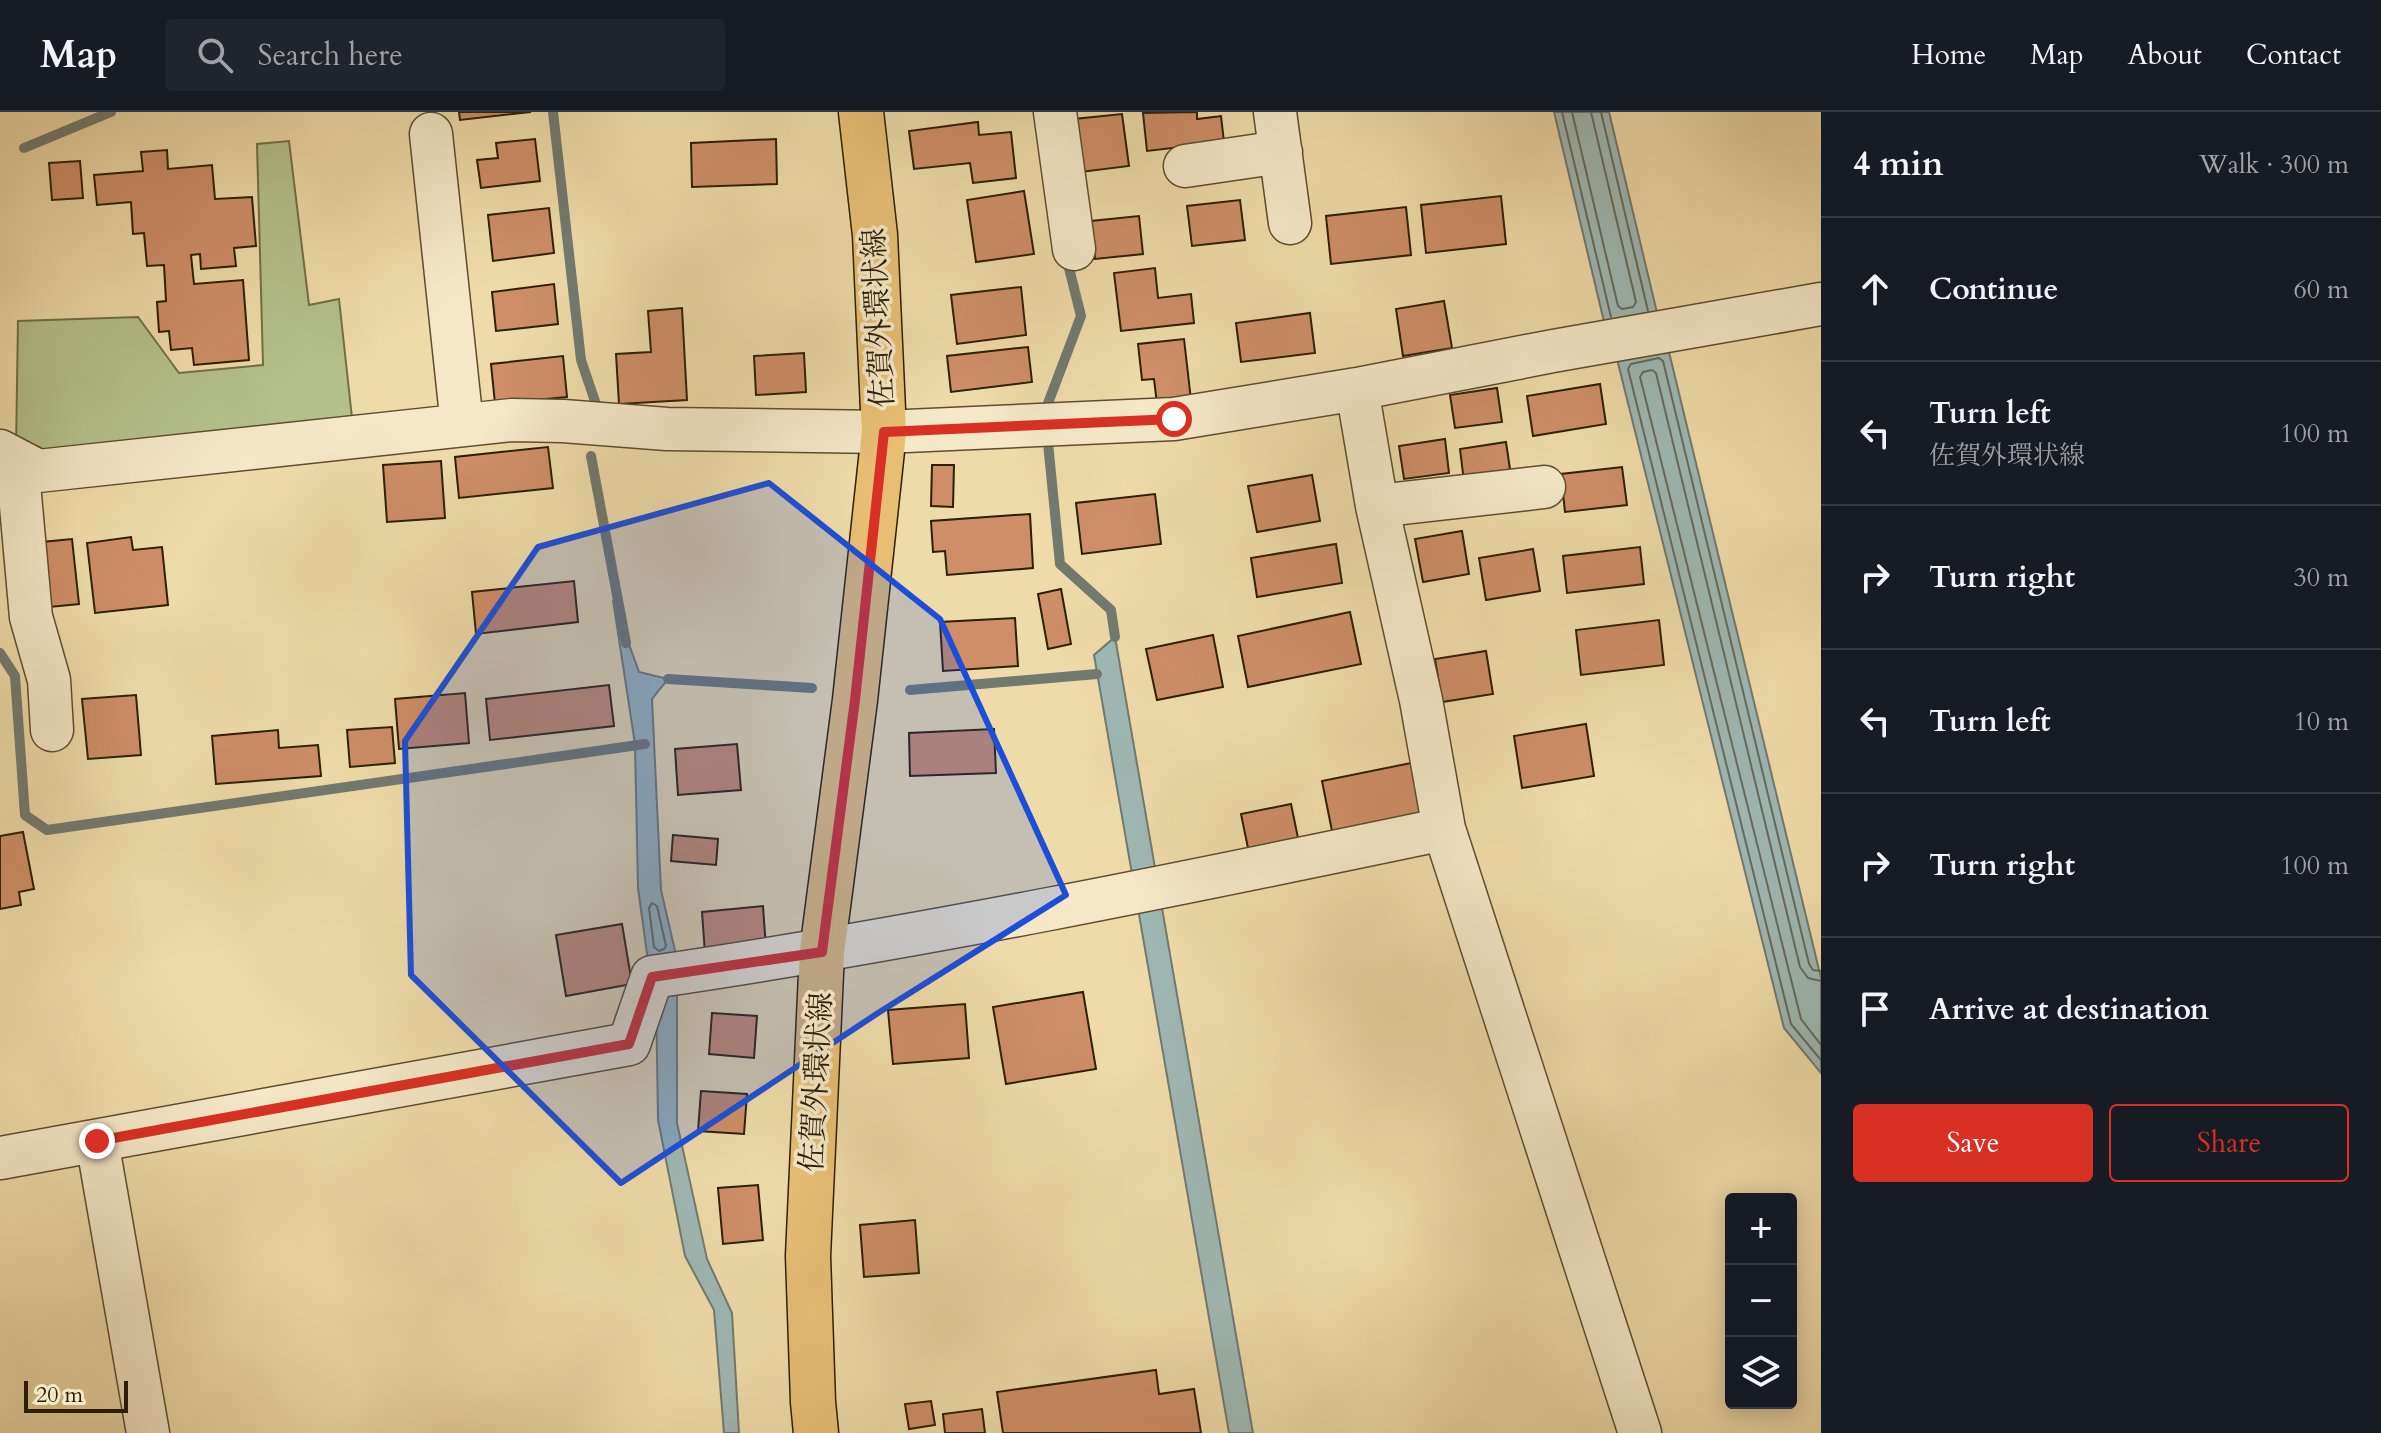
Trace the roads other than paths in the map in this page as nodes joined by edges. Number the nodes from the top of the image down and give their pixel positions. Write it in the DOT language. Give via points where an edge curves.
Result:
graph roads {
  1 [pos="861,112"];
  2 [pos="1055,112"];
  3 [pos="1278,132"];
  4 [pos="431,134"];
  5 [pos="1185,166"];
  6 [pos="1290,223"];
  7 [pos="1074,249"];
  8 [pos="1821,304"];
  9 [pos="1357,389"];
  10 [pos="462,425"];
  11 [pos="884,432"];
  12 [pos="10,457"];
  13 [pos="1544,487"];
  14 [pos="1377,506"];
  15 [pos="52,730"];
  16 [pos="1444,829"];
  17 [pos="822,952"];
  18 [pos="97,1141"];
  19 [pos="0,1158"];
  20 [pos="148,1433"];
  21 [pos="816,1433"];
  22 [pos="1640,1433"];
  1 -- 11 [label="main road, 佐賀外環状線" via="875,235"];
  2 -- 7 [label="street"];
  3 -- 5 [label="street"];
  3 -- 6 [label="street"];
  4 -- 10 [label="street"];
  8 -- 9 [label="street"];
  9 -- 11 [label="street" via="1174,419"];
  9 -- 14 [label="street"];
  10 -- 11 [label="street" via="512,420"];
  10 -- 12 [label="street" via="38,471"];
  11 -- 17 [label="main road, 佐賀外環状線"];
  12 -- 15 [label="street" via="19,484 31,617 49,680"];
  13 -- 14 [label="street"];
  14 -- 16 [label="street"];
  16 -- 17 [label="street"];
  16 -- 22 [label="street"];
  17 -- 18 [label="street" via="652,977 629,1044"];
  17 -- 21 [label="main road, 佐賀外環状線" via="808,1256"];
  18 -- 19 [label="street"];
  18 -- 20 [label="street"];
}
